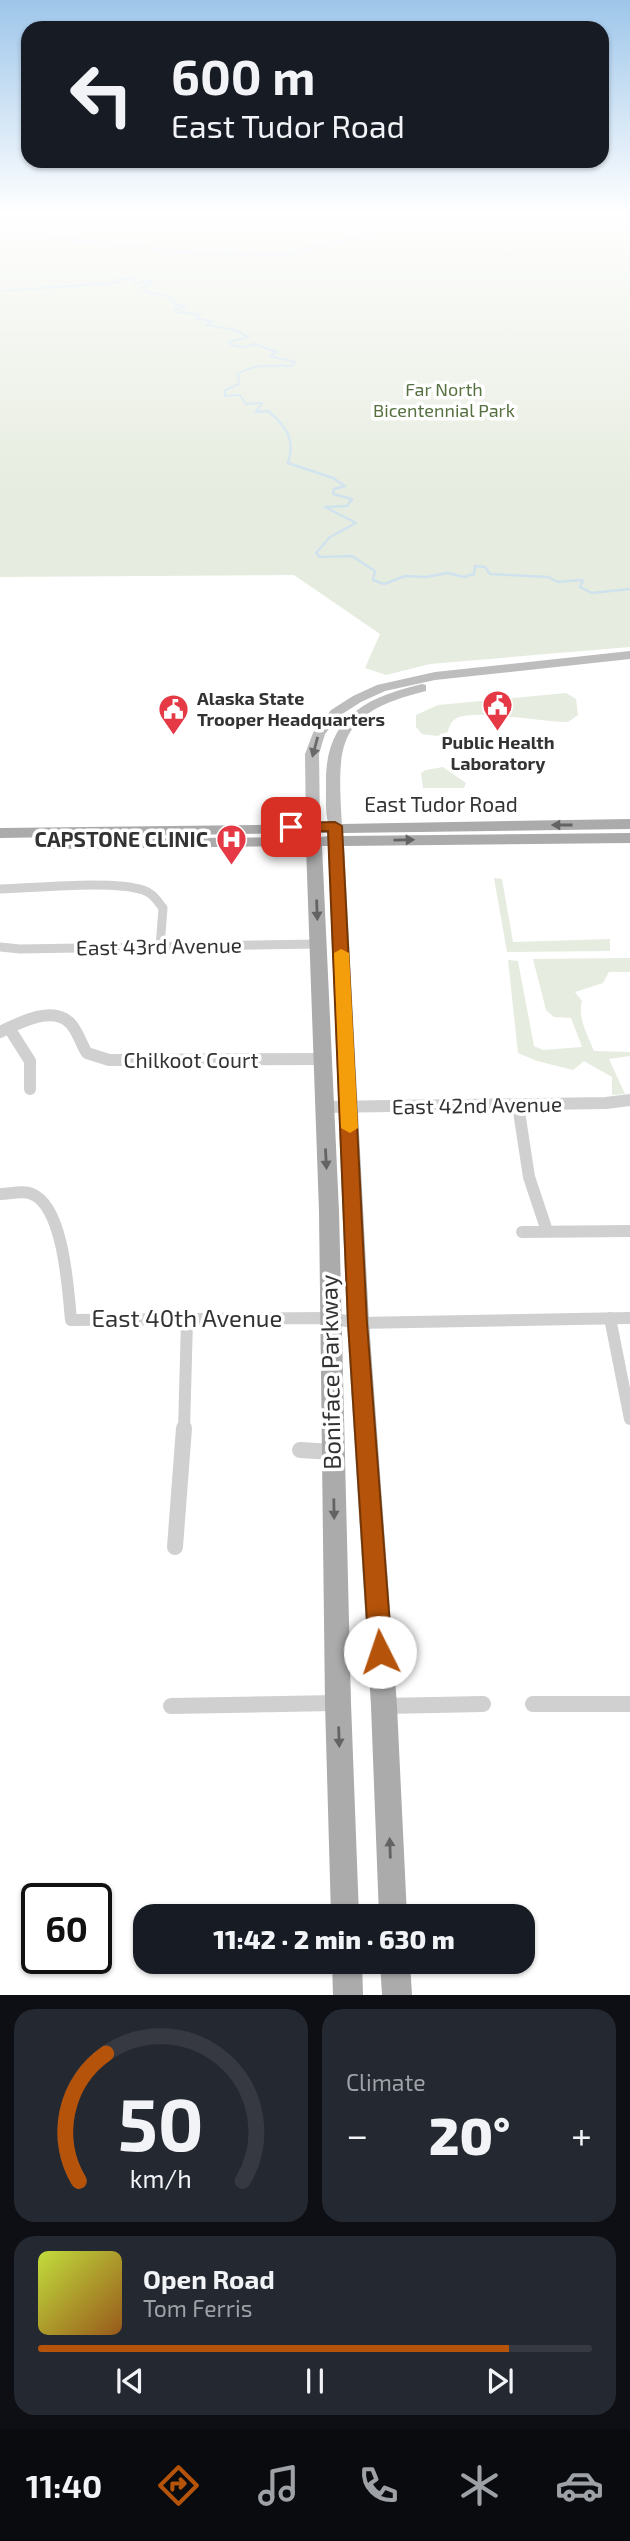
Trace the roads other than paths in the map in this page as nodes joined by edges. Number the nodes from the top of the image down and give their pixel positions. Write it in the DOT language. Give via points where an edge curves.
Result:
graph roads {
  1 [pos="630,655"];
  2 [pos="630,664"];
  3 [pos="630,824"];
  4 [pos="0,833"];
  5 [pos="314,834"];
  6 [pos="335,834"];
  7 [pos="630,838"];
  8 [pos="0,844"];
  9 [pos="0,889"];
  10 [pos="319,944"];
  11 [pos="0,947"];
  12 [pos="160,947"];
  13 [pos="4,1030"];
  14 [pos="322,1059"];
  15 [pos="30,1089"];
  16 [pos="630,1100"];
  17 [pos="518,1105"];
  18 [pos="324,1107"];
  19 [pos="349,1107"];
  20 [pos="0,1194"];
  21 [pos="547,1231"];
  22 [pos="630,1231"];
  23 [pos="522,1232"];
  24 [pos="330,1318"];
  25 [pos="610,1318"];
  26 [pos="630,1318"];
  27 [pos="187,1320"];
  28 [pos="358,1323"];
  29 [pos="630,1419"];
  30 [pos="300,1450"];
  31 [pos="333,1452"];
  32 [pos="175,1548"];
  33 [pos="338,1703"];
  34 [pos="483,1704"];
  35 [pos="533,1704"];
  36 [pos="630,1704"];
  37 [pos="171,1706"];
  38 [pos="384,1706"];
  39 [pos="345,1904"];
  40 [pos="392,1904"];
  41 [pos="347,1974"];
  42 [pos="396,1974"];
  43 [pos="348,1995"];
  44 [pos="397,1995"];
  1 -- 5 [label="street, one-way" via="435,676 381,688 335,713 318,733 312,754"];
  2 -- 6 [label="street" via="446,684 393,696 365,710 337,741 333,763"];
  3 -- 6 [label="main road, East Tudor Road, one-way"];
  4 -- 5 [label="main road, East Tudor Road"];
  5 -- 6 [label="main road, East Tudor Road"];
  5 -- 8 [label="main road, East Tudor Road"];
  5 -- 10 [label="main road, Boniface Parkway, one-way"];
  6 -- 7 [label="main road, East Tudor Road, one-way"];
  6 -- 19 [label="main road, Boniface Parkway"];
  9 -- 12 [label="street" via="123,886 151,894 163,908"];
  10 -- 12 [label="street, East 43rd Avenue"];
  10 -- 14 [label="main road, Boniface Parkway"];
  11 -- 12 [label="street, East 43rd Avenue"];
  13 -- 14 [label="street, Chilkoot Court" via="34,1019 60,1017 72,1026 87,1053 113,1061"];
  13 -- 15 [label="street" via="30,1061"];
  14 -- 18 [label="main road, Boniface Parkway"];
  16 -- 17 [label="street, East 42nd Avenue"];
  17 -- 19 [label="street, East 42nd Avenue"];
  17 -- 21 [label="street" via="529,1177"];
  18 -- 19 [label="street, East 42nd Avenue"];
  18 -- 24 [label="main road, Boniface Parkway, one-way"];
  19 -- 28 [label="main road, Boniface Parkway"];
  20 -- 27 [label="street, East 40th Avenue" via="32,1194 50,1209 71,1320"];
  21 -- 22 [label="street"];
  21 -- 23 [label="street"];
  24 -- 27 [label="street, East 40th Avenue"];
  24 -- 28 [label="street, East 40th Avenue"];
  24 -- 31 [label="main road, Boniface Parkway"];
  25 -- 26 [label="street, East 40th Avenue"];
  25 -- 28 [label="street, East 40th Avenue"];
  25 -- 29 [label="street"];
  27 -- 32 [label="street"];
  28 -- 38 [label="main road, Boniface Parkway"];
  30 -- 31 [label="street"];
  31 -- 33 [label="main road, Boniface Parkway, one-way"];
  33 -- 37 [label="street"];
  33 -- 39 [label="main road, Boniface Parkway, one-way"];
  34 -- 38 [label="street"];
  35 -- 36 [label="street"];
  40 -- 38 [label="main road, Boniface Parkway, one-way"];
  41 -- 43 [label="main road"];
  42 -- 44 [label="main road"];
}
